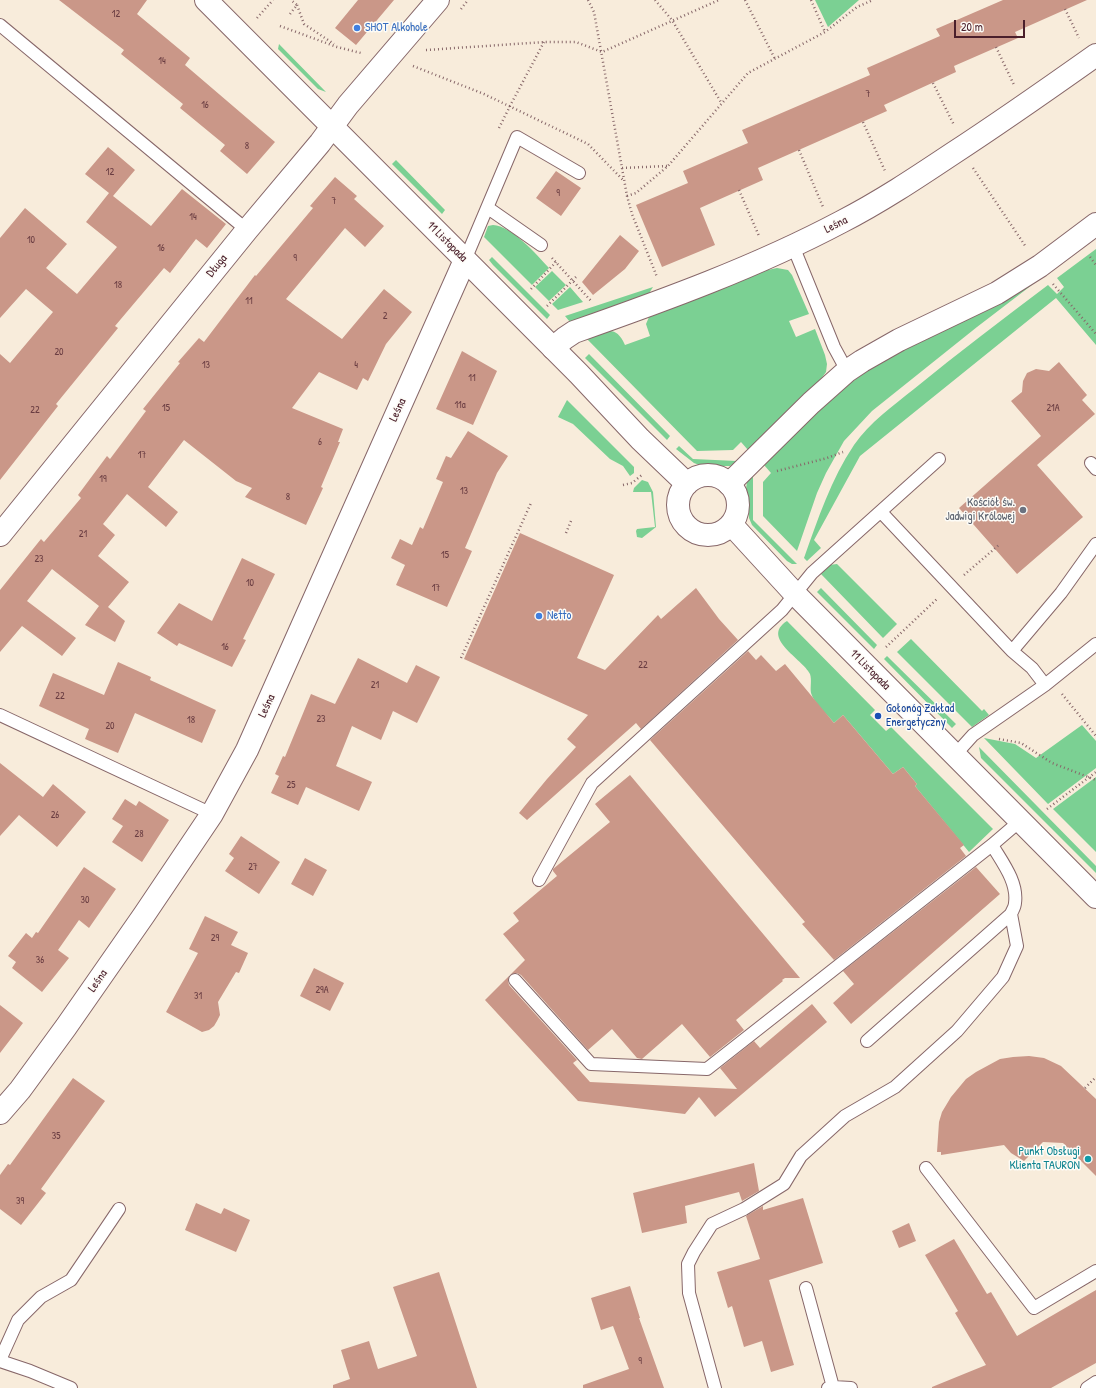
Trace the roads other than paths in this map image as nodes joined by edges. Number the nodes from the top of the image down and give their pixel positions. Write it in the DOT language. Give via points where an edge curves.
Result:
graph roads {
  1 [pos="206,0"];
  2 [pos="438,0"];
  3 [pos="0,25"];
  4 [pos="1088,48"];
  5 [pos="332,126"];
  6 [pos="579,173"];
  7 [pos="488,208"];
  8 [pos="1096,224"];
  9 [pos="247,230"];
  10 [pos="541,245"];
  11 [pos="793,246"];
  12 [pos="465,260"];
  13 [pos="553,348"];
  14 [pos="847,371"];
  15 [pos="939,459"];
  16 [pos="687,484"];
  17 [pos="729,484"];
  18 [pos="881,512"];
  19 [pos="731,524"];
  20 [pos="0,535"];
  21 [pos="1096,544"];
  22 [pos="796,595"];
  23 [pos="1096,644"];
  24 [pos="1012,651"];
  25 [pos="1048,683"];
  26 [pos="0,715"];
  27 [pos="954,755"];
  28 [pos="212,814"];
  29 [pos="1020,821"];
  30 [pos="992,846"];
  31 [pos="539,880"];
  32 [pos="1096,898"];
  33 [pos="1011,914"];
  34 [pos="515,980"];
  35 [pos="867,1041"];
  36 [pos="0,1113"];
  37 [pos="926,1168"];
  38 [pos="119,1209"];
  39 [pos="1096,1271"];
  40 [pos="806,1288"];
  41 [pos="0,1361"];
  42 [pos="1096,1382"];
  43 [pos="830,1387"];
  44 [pos="71,1388"];
  45 [pos="715,1388"];
  46 [pos="851,1388"];
  47 [pos="1087,1388"];
  1 -- 5 [label="street, 11 Listopada"];
  2 -- 5 [label="street, Długa"];
  3 -- 9 [label="lane"];
  4 -- 11 [label="street, Leśna" via="1024,106 898,190"];
  5 -- 9 [label="street, Długa"];
  5 -- 12 [label="street, 11 Listopada"];
  6 -- 7 [label="lane" via="517,137"];
  7 -- 10 [label="lane"];
  7 -- 12 [label="lane"];
  8 -- 14 [label="street" via="1040,266 997,293 899,340"];
  9 -- 20 [label="street, Długa"];
  11 -- 13 [label="street, Leśna" via="662,301 574,332"];
  11 -- 14 [label="lane" via="834,347"];
  12 -- 13 [label="street, 11 Listopada"];
  12 -- 28 [label="street, Leśna" via="247,750"];
  13 -- 16 [label="street, 11 Listopada"];
  14 -- 17 [label="street"];
  15 -- 18 [label="lane"];
  16 -- 17 [label="street" via="694,478 713,476"];
  16 -- 19 [label="street" via="680,493 677,505 686,526 694,532 709,535 723,531"];
  17 -- 19 [label="street" via="734,491 738,508"];
  18 -- 22 [label="lane" via="812,573"];
  18 -- 24 [label="lane"];
  19 -- 22 [label="street, 11 Listopada"];
  21 -- 24 [label="lane" via="1061,593"];
  22 -- 27 [label="street, 11 Listopada"];
  22 -- 31 [label="lane" via="592,783"];
  23 -- 25 [label="lane"];
  24 -- 25 [label="lane"];
  25 -- 27 [label="lane" via="973,735"];
  26 -- 28 [label="lane"];
  27 -- 29 [label="street, 11 Listopada"];
  28 -- 36 [label="street, Leśna" via="66,1027"];
  29 -- 30 [label="lane"];
  29 -- 32 [label="street, 11 Listopada"];
  30 -- 33 [label="lane" via="1011,877 1015,892"];
  30 -- 34 [label="lane" via="707,1069 591,1064"];
  33 -- 35 [label="lane"];
  33 -- 45 [label="lane" via="1017,946 1003,977 957,1031 895,1087 840,1120 801,1156 784,1184 744,1209 712,1224 694,1252 688,1264 689,1293"];
  37 -- 39 [label="lane" via="1034,1308"];
  38 -- 41 [label="lane" via="71,1280 41,1297 18,1320"];
  40 -- 43 [label="lane"];
  41 -- 44 [label="lane"];
  42 -- 47 [label="lane"];
  43 -- 46 [label="lane"];
}
